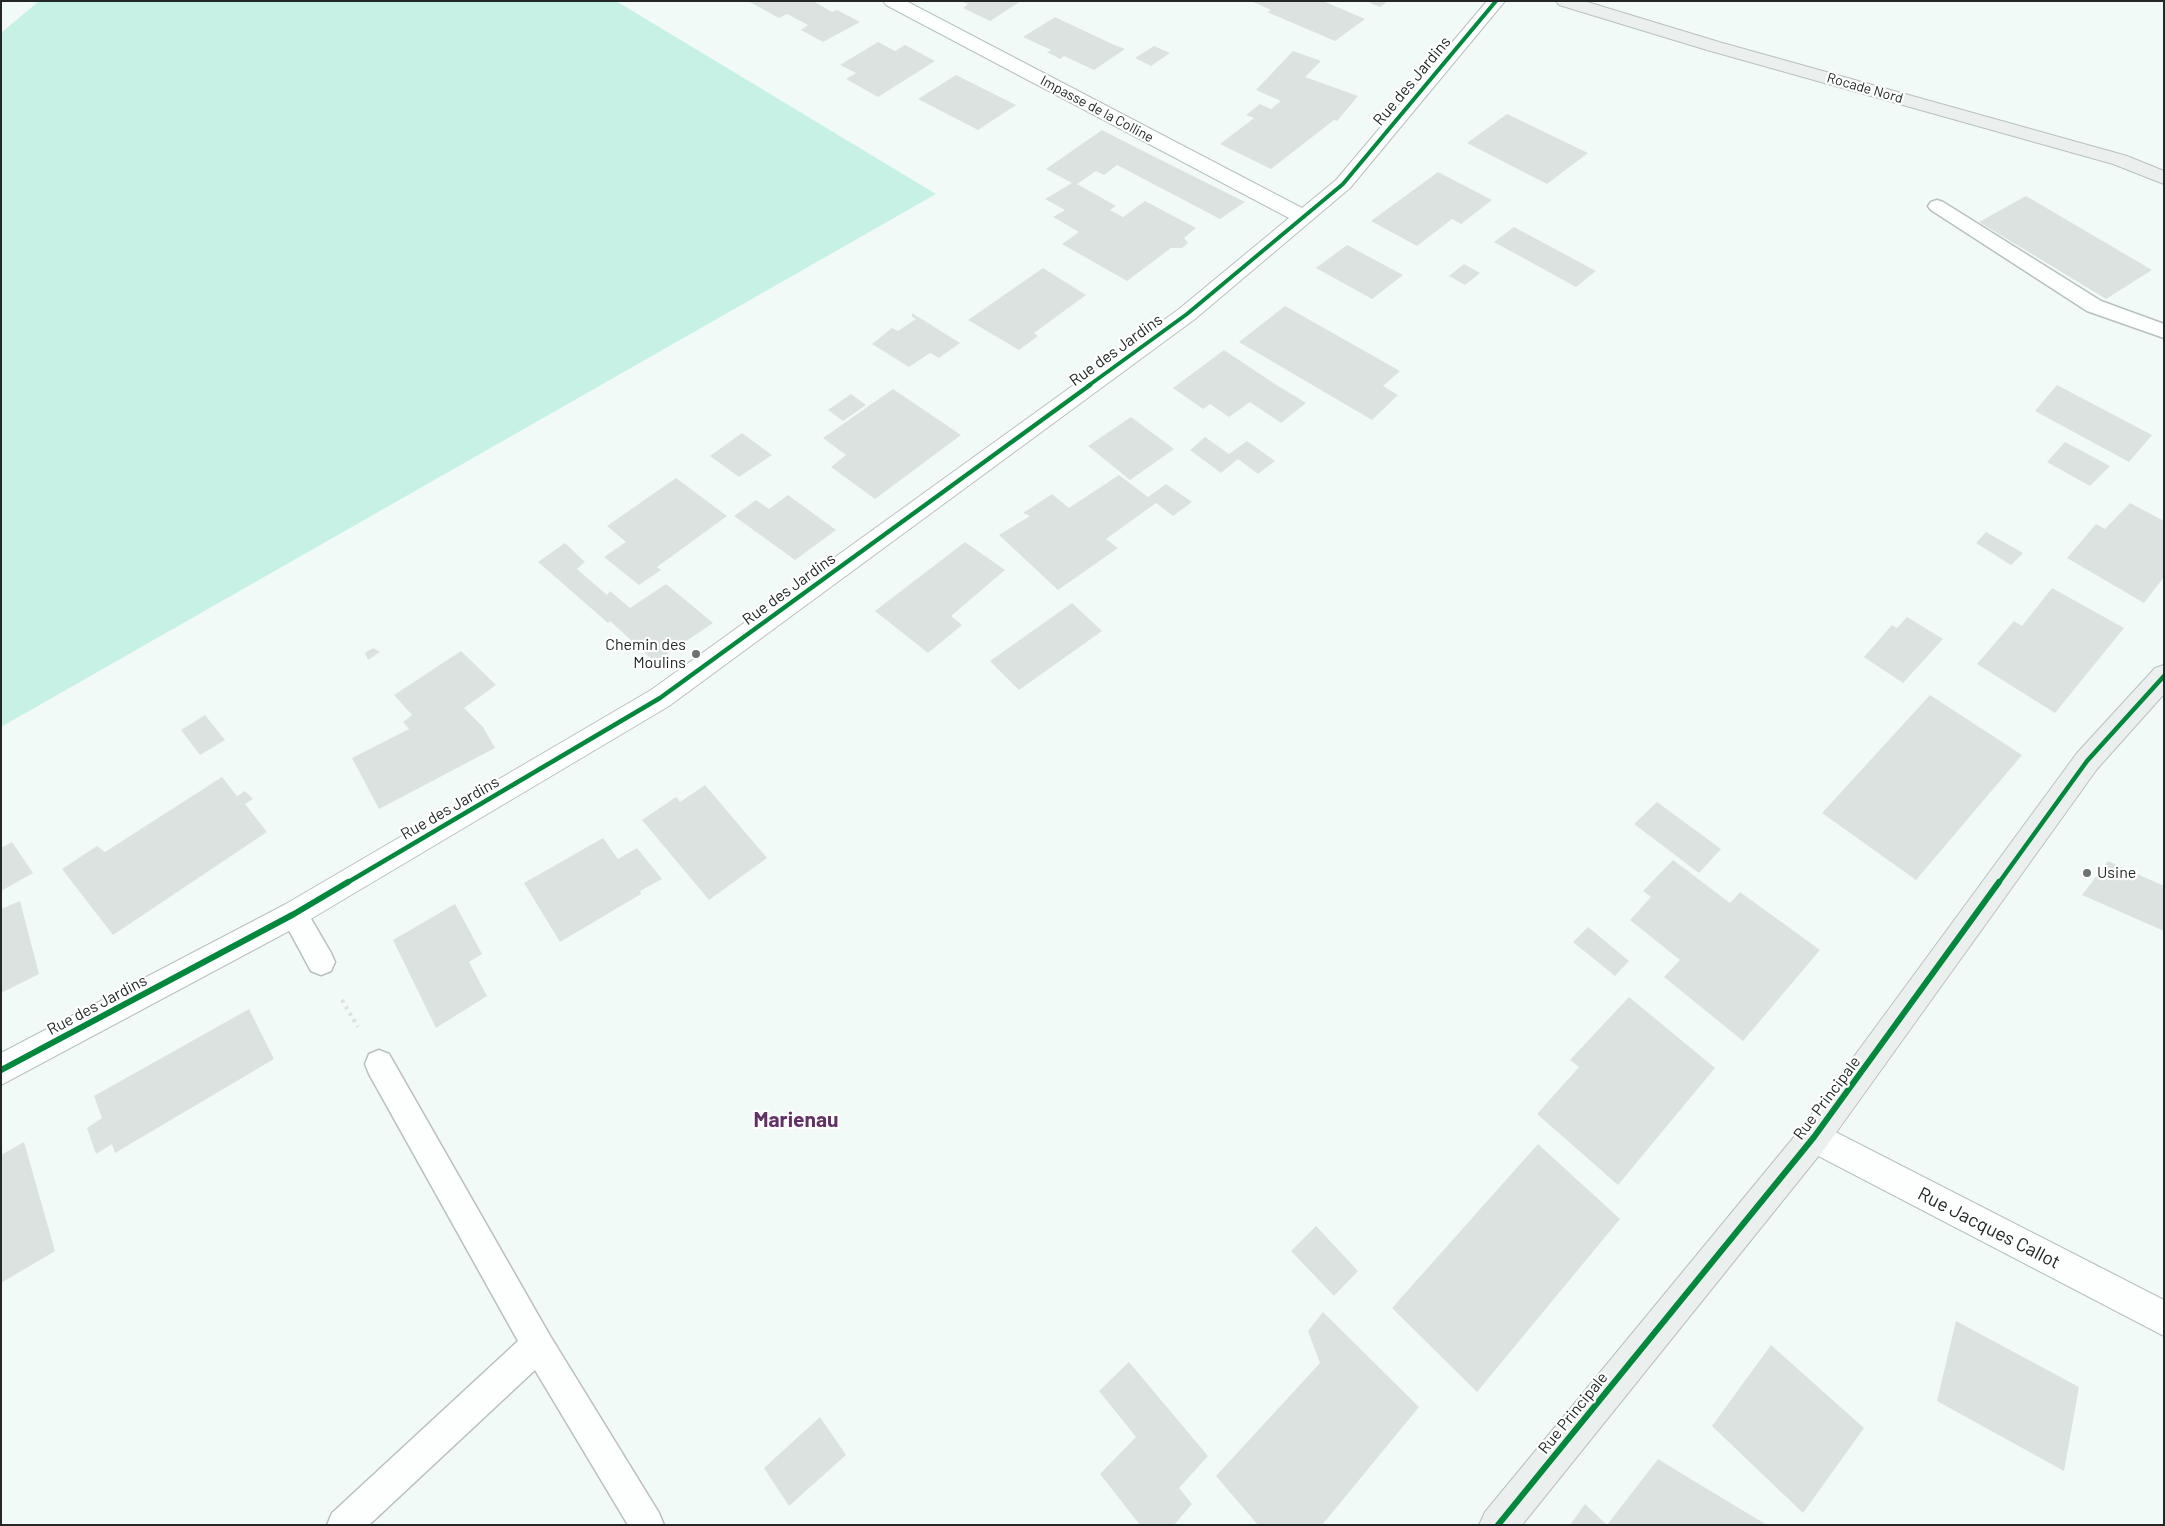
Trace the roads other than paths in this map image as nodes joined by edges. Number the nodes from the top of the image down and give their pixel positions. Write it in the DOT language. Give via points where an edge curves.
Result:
graph roads {
  1 [pos="892,1"];
  2 [pos="1496,1"];
  3 [pos="1565,1"];
  4 [pos="2164,178"];
  5 [pos="1937,206"];
  6 [pos="1303,217"];
  7 [pos="2164,331"];
  8 [pos="2164,676"];
  9 [pos="294,914"];
  10 [pos="320,962"];
  11 [pos="379,1064"];
  12 [pos="1,1070"];
  13 [pos="1814,1137"];
  14 [pos="2164,1318"];
  15 [pos="538,1344"];
  16 [pos="344,1525"];
  17 [pos="647,1525"];
  18 [pos="1498,1525"];
  1 -- 6 [label="street, Impasse de la Colline"];
  2 -- 6 [label="street, Rue des Jardins" via="1344,184"];
  3 -- 4 [label="main road, Rocade Nord" via="2120,160"];
  5 -- 7 [label="lane" via="2094,306"];
  6 -- 9 [label="street, Rue des Jardins" via="1187,314 660,698"];
  8 -- 13 [label="main road, Rue Principale" via="2087,761"];
  9 -- 10 [label="lane"];
  9 -- 12 [label="street, Rue des Jardins"];
  11 -- 15 [label="lane"];
  13 -- 14 [label="street, Rue Jacques Callot"];
  13 -- 18 [label="main road, Rue Principale"];
  15 -- 16 [label="lane"];
  15 -- 17 [label="lane"];
}
